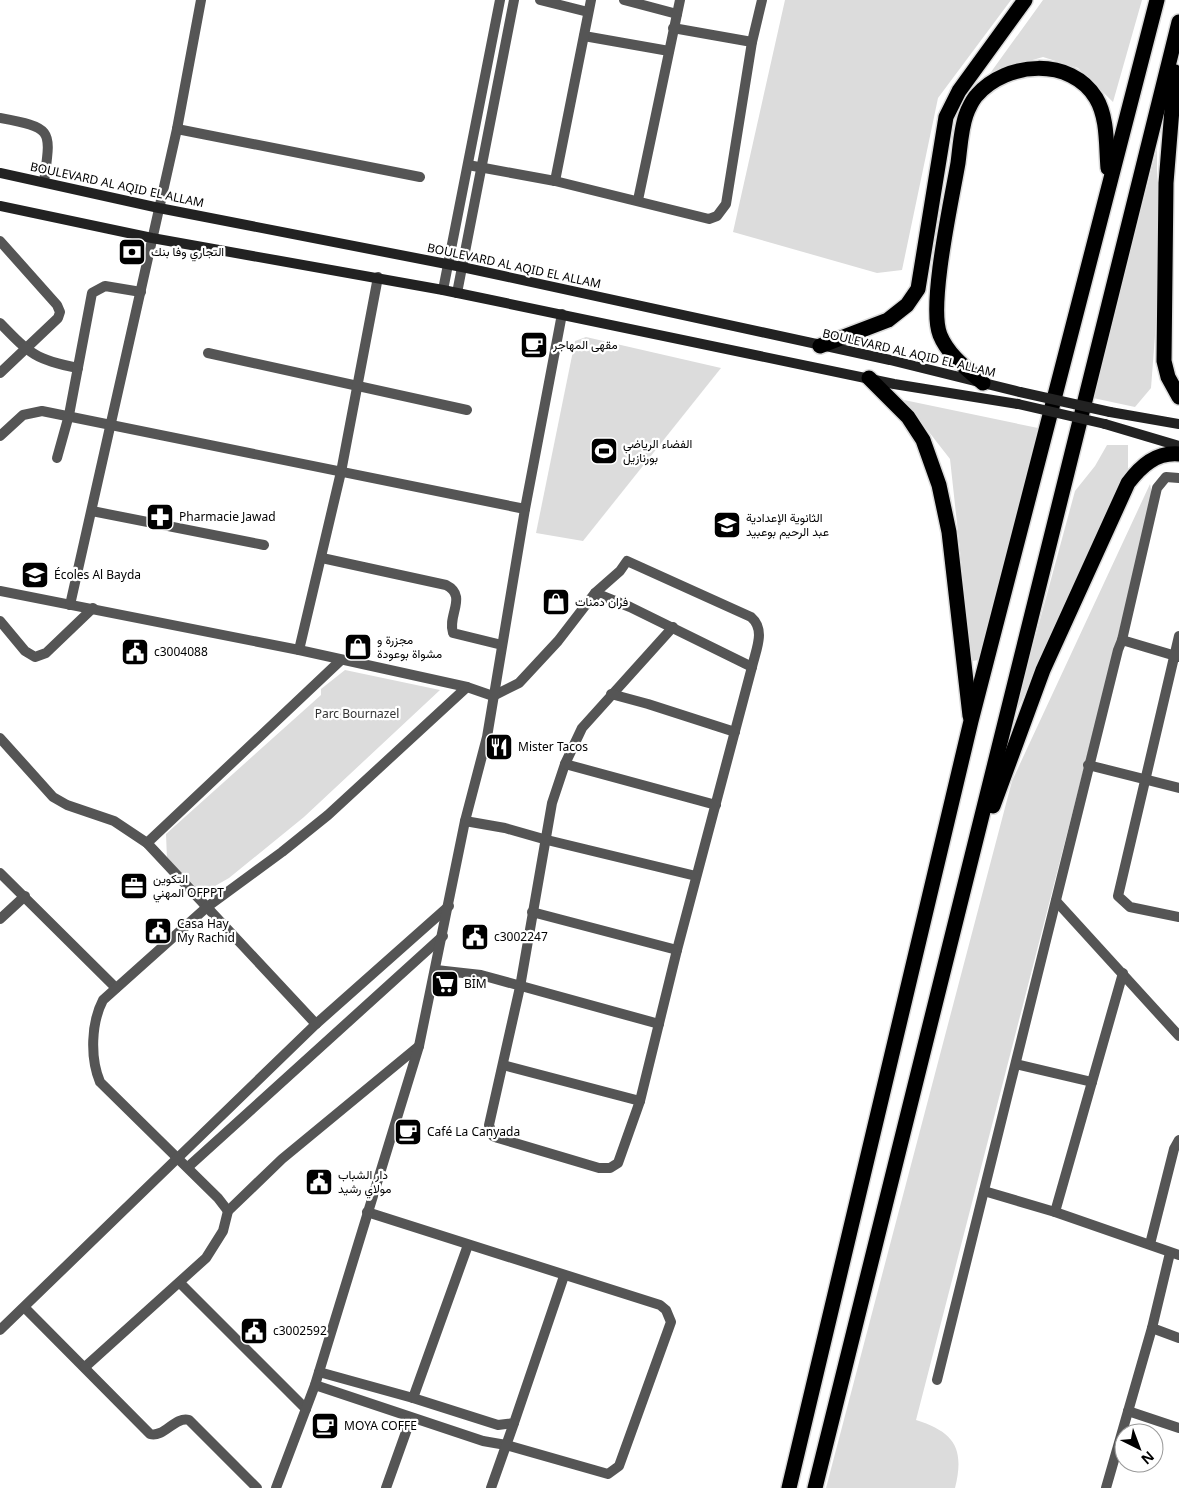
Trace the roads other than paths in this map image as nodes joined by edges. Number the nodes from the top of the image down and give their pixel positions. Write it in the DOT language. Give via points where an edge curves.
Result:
graph roads {
  1 [pos="201,0"];
  2 [pos="500,0"];
  3 [pos="514,0"];
  4 [pos="540,0"];
  5 [pos="590,0"];
  6 [pos="624,0"];
  7 [pos="680,0"];
  8 [pos="762,0"];
  9 [pos="1025,0"];
  10 [pos="1157,0"];
  11 [pos="588,12"];
  12 [pos="677,14"];
  13 [pos="1179,22"];
  14 [pos="673,28"];
  15 [pos="584,36"];
  16 [pos="1179,41"];
  17 [pos="752,42"];
  18 [pos="669,51"];
  19 [pos="0,118"];
  20 [pos="177,129"];
  21 [pos="468,164"];
  22 [pos="482,167"];
  23 [pos="0,173"];
  24 [pos="420,177"];
  25 [pos="555,181"];
  26 [pos="1109,181"];
  27 [pos="44,182"];
  28 [pos="638,200"];
  29 [pos="0,206"];
  30 [pos="159,208"];
  31 [pos="152,238"];
  32 [pos="0,241"];
  33 [pos="448,264"];
  34 [pos="462,266"];
  35 [pos="378,277"];
  36 [pos="443,290"];
  37 [pos="141,292"];
  38 [pos="457,293"];
  39 [pos="562,314"];
  40 [pos="1,328"];
  41 [pos="820,346"];
  42 [pos="26,349"];
  43 [pos="208,353"];
  44 [pos="78,368"];
  45 [pos="0,373"];
  46 [pos="869,378"];
  47 [pos="983,383"];
  48 [pos="357,385"];
  49 [pos="1179,397"];
  50 [pos="467,410"];
  51 [pos="69,416"];
  52 [pos="1179,424"];
  53 [pos="111,425"];
  54 [pos="0,436"];
  55 [pos="1179,446"];
  56 [pos="1179,454"];
  57 [pos="57,458"];
  58 [pos="340,472"];
  59 [pos="1179,478"];
  60 [pos="525,509"];
  61 [pos="92,510"];
  62 [pos="264,545"];
  63 [pos="322,558"];
  64 [pos="0,591"];
  65 [pos="595,593"];
  66 [pos="70,605"];
  67 [pos="93,608"];
  68 [pos="0,621"];
  69 [pos="673,627"];
  70 [pos="1179,636"];
  71 [pos="1122,640"];
  72 [pos="502,645"];
  73 [pos="299,650"];
  74 [pos="1176,656"];
  75 [pos="341,660"];
  76 [pos="752,667"];
  77 [pos="467,687"];
  78 [pos="611,694"];
  79 [pos="494,696"];
  80 [pos="971,721"];
  81 [pos="735,732"];
  82 [pos="0,738"];
  83 [pos="565,764"];
  84 [pos="1088,765"];
  85 [pos="1145,779"];
  86 [pos="1179,788"];
  87 [pos="716,805"];
  88 [pos="465,821"];
  89 [pos="547,840"];
  90 [pos="147,843"];
  91 [pos="0,873"];
  92 [pos="968,873"];
  93 [pos="696,876"];
  94 [pos="25,896"];
  95 [pos="1056,902"];
  96 [pos="450,906"];
  97 [pos="207,907"];
  98 [pos="532,912"];
  99 [pos="1179,917"];
  100 [pos="0,919"];
  101 [pos="443,936"];
  102 [pos="677,950"];
  103 [pos="436,970"];
  104 [pos="1123,973"];
  105 [pos="520,986"];
  106 [pos="116,988"];
  107 [pos="316,1024"];
  108 [pos="659,1024"];
  109 [pos="1179,1036"];
  110 [pos="419,1046"];
  111 [pos="1016,1064"];
  112 [pos="503,1065"];
  113 [pos="1092,1082"];
  114 [pos="640,1101"];
  115 [pos="1179,1140"];
  116 [pos="177,1156"];
  117 [pos="188,1167"];
  118 [pos="984,1191"];
  119 [pos="228,1212"];
  120 [pos="367,1212"];
  121 [pos="1055,1212"];
  122 [pos="1150,1244"];
  123 [pos="468,1245"];
  124 [pos="1175,1254"];
  125 [pos="564,1276"];
  126 [pos="180,1283"];
  127 [pos="25,1308"];
  128 [pos="1152,1328"];
  129 [pos="0,1330"];
  130 [pos="1179,1338"];
  131 [pos="84,1367"];
  132 [pos="319,1372"];
  133 [pos="937,1380"];
  134 [pos="315,1385"];
  135 [pos="413,1398"];
  136 [pos="306,1409"];
  137 [pos="1128,1410"];
  138 [pos="410,1418"];
  139 [pos="514,1423"];
  140 [pos="1179,1428"];
  141 [pos="506,1445"];
  142 [pos="257,1488"];
  143 [pos="276,1488"];
  144 [pos="386,1488"];
  145 [pos="491,1488"];
  146 [pos="788,1488"];
  147 [pos="815,1488"];
  148 [pos="1106,1488"];
  1 -- 20 [label="street"];
  2 -- 21 [label="street"];
  3 -- 22 [label="street"];
  4 -- 11 [label="street"];
  5 -- 11 [label="street"];
  6 -- 12 [label="street"];
  7 -- 12 [label="street"];
  8 -- 17 [label="street"];
  9 -- 41 [label="highway" via="959,91 946,118 918,289 907,305 888,320"];
  10 -- 26 [label="highway"];
  11 -- 15 [label="street"];
  12 -- 14 [label="street"];
  13 -- 92 [label="highway"];
  14 -- 17 [label="street"];
  14 -- 18 [label="street"];
  15 -- 18 [label="street"];
  15 -- 25 [label="street"];
  16 -- 49 [label="highway" via="1172,89 1166,183 1164,361 1168,378"];
  17 -- 28 [label="street" via="726,204 722,211 709,219"];
  18 -- 28 [label="street"];
  19 -- 27 [label="street" via="34,125 46,133 49,141"];
  20 -- 24 [label="street"];
  20 -- 30 [label="street"];
  21 -- 22 [label="street"];
  21 -- 33 [label="street"];
  22 -- 25 [label="street"];
  22 -- 34 [label="street"];
  23 -- 27 [label="main road, BOULEVARD AL AQID EL ALLAM"];
  25 -- 28 [label="street"];
  26 -- 47 [label="highway" via="1102,112 1096,97 1082,83 1044,67 1021,70 998,79 977,95 966,115 944,243 937,312 940,334 950,352"];
  26 -- 80 [label="highway"];
  27 -- 30 [label="main road, BOULEVARD AL AQID EL ALLAM"];
  29 -- 31 [label="main road"];
  30 -- 31 [label="street"];
  30 -- 33 [label="main road, BOULEVARD AL AQID EL ALLAM"];
  31 -- 35 [label="main road"];
  31 -- 37 [label="street"];
  32 -- 42 [label="street" via="58,305 60,312 58,318"];
  33 -- 34 [label="main road, BOULEVARD AL AQID EL ALLAM"];
  33 -- 36 [label="street"];
  34 -- 38 [label="street"];
  34 -- 41 [label="main road, BOULEVARD AL AQID EL ALLAM"];
  35 -- 36 [label="main road"];
  35 -- 48 [label="street"];
  36 -- 38 [label="main road"];
  37 -- 44 [label="street" via="105,286 92,293"];
  37 -- 53 [label="street"];
  38 -- 39 [label="main road"];
  39 -- 46 [label="main road"];
  39 -- 60 [label="street"];
  40 -- 42 [label="street"];
  41 -- 47 [label="main road, BOULEVARD AL AQID EL ALLAM"];
  42 -- 44 [label="street" via="48,362"];
  42 -- 45 [label="street"];
  43 -- 48 [label="street"];
  44 -- 51 [label="street"];
  46 -- 55 [label="main road, bridge" via="1018,404 1105,424"];
  46 -- 80 [label="highway" via="908,417 923,440 939,485 949,532"];
  47 -- 52 [label="main road, BOULEVARD AL AQID EL ALLAM, bridge"];
  48 -- 50 [label="street"];
  48 -- 58 [label="street"];
  51 -- 53 [label="street"];
  51 -- 54 [label="street" via="32,412 22,415"];
  51 -- 57 [label="street"];
  53 -- 58 [label="street"];
  53 -- 61 [label="street"];
  56 -- 92 [label="highway" via="1154,458 1138,468 1128,483 1043,670"];
  58 -- 60 [label="street"];
  58 -- 63 [label="street"];
  59 -- 71 [label="street" via="1166,477 1157,488"];
  60 -- 72 [label="street"];
  61 -- 62 [label="street"];
  61 -- 66 [label="street"];
  63 -- 72 [label="street" via="446,585 457,595 453,633"];
  63 -- 73 [label="street"];
  64 -- 66 [label="street"];
  65 -- 69 [label="street"];
  65 -- 76 [label="street" via="627,561 751,617 759,624 760,633"];
  65 -- 79 [label="street" via="558,641 519,683"];
  66 -- 67 [label="street"];
  67 -- 68 [label="street" via="46,653 35,657 25,651"];
  67 -- 73 [label="street"];
  69 -- 76 [label="street"];
  69 -- 78 [label="street"];
  70 -- 74 [label="street"];
  71 -- 74 [label="street"];
  71 -- 84 [label="street"];
  72 -- 79 [label="street"];
  73 -- 75 [label="street"];
  74 -- 85 [label="street"];
  75 -- 77 [label="street"];
  75 -- 90 [label="street"];
  76 -- 81 [label="street"];
  77 -- 79 [label="street"];
  77 -- 97 [label="street" via="320,821"];
  78 -- 81 [label="street"];
  78 -- 83 [label="street" via="582,728"];
  79 -- 88 [label="street"];
  80 -- 146 [label="highway"];
  81 -- 87 [label="street"];
  82 -- 90 [label="street" via="53,797 67,806 114,821"];
  83 -- 87 [label="street"];
  83 -- 89 [label="street" via="552,804"];
  84 -- 85 [label="street"];
  84 -- 95 [label="street"];
  85 -- 86 [label="street"];
  85 -- 99 [label="street" via="1118,896 1130,908"];
  87 -- 93 [label="street"];
  88 -- 89 [label="street"];
  88 -- 96 [label="street"];
  89 -- 93 [label="street"];
  89 -- 98 [label="street"];
  90 -- 97 [label="street"];
  91 -- 94 [label="street"];
  92 -- 147 [label="highway"];
  93 -- 102 [label="street"];
  94 -- 100 [label="street"];
  94 -- 106 [label="street"];
  95 -- 104 [label="street"];
  95 -- 111 [label="street"];
  96 -- 101 [label="street"];
  96 -- 107 [label="street"];
  97 -- 106 [label="street"];
  97 -- 107 [label="street"];
  98 -- 102 [label="street"];
  98 -- 105 [label="street"];
  101 -- 103 [label="street"];
  101 -- 117 [label="street"];
  102 -- 108 [label="street"];
  103 -- 105 [label="street" via="481,974"];
  103 -- 110 [label="street"];
  104 -- 109 [label="street"];
  104 -- 113 [label="street"];
  105 -- 108 [label="street"];
  105 -- 112 [label="street"];
  106 -- 116 [label="street" via="97,1011 94,1068 100,1082"];
  107 -- 116 [label="street"];
  108 -- 114 [label="street"];
  110 -- 119 [label="street" via="282,1159"];
  110 -- 120 [label="street"];
  111 -- 113 [label="street"];
  111 -- 118 [label="street"];
  112 -- 114 [label="street"];
  112 -- 114 [label="street" via="489,1125 493,1136 587,1166 610,1168 618,1163"];
  113 -- 121 [label="street"];
  115 -- 122 [label="street"];
  116 -- 117 [label="street"];
  116 -- 127 [label="street"];
  117 -- 119 [label="street"];
  118 -- 121 [label="street"];
  118 -- 133 [label="street"];
  119 -- 126 [label="street" via="223,1232 212,1249"];
  120 -- 123 [label="street"];
  120 -- 132 [label="street"];
  121 -- 122 [label="street"];
  122 -- 124 [label="street"];
  123 -- 125 [label="street"];
  123 -- 135 [label="street"];
  124 -- 128 [label="street"];
  125 -- 139 [label="street"];
  125 -- 141 [label="street" via="660,1305 671,1322 619,1466 614,1471 608,1474"];
  126 -- 131 [label="street"];
  126 -- 136 [label="street"];
  127 -- 129 [label="street"];
  127 -- 131 [label="street"];
  128 -- 130 [label="street"];
  128 -- 137 [label="street"];
  131 -- 142 [label="street" via="150,1434 189,1420"];
  132 -- 134 [label="street"];
  132 -- 135 [label="street"];
  134 -- 136 [label="street"];
  134 -- 138 [label="street"];
  135 -- 139 [label="street" via="498,1425"];
  136 -- 143 [label="street"];
  137 -- 140 [label="street"];
  137 -- 148 [label="street"];
  138 -- 141 [label="street"];
  138 -- 144 [label="street"];
  139 -- 141 [label="street"];
  141 -- 145 [label="street"];
}
